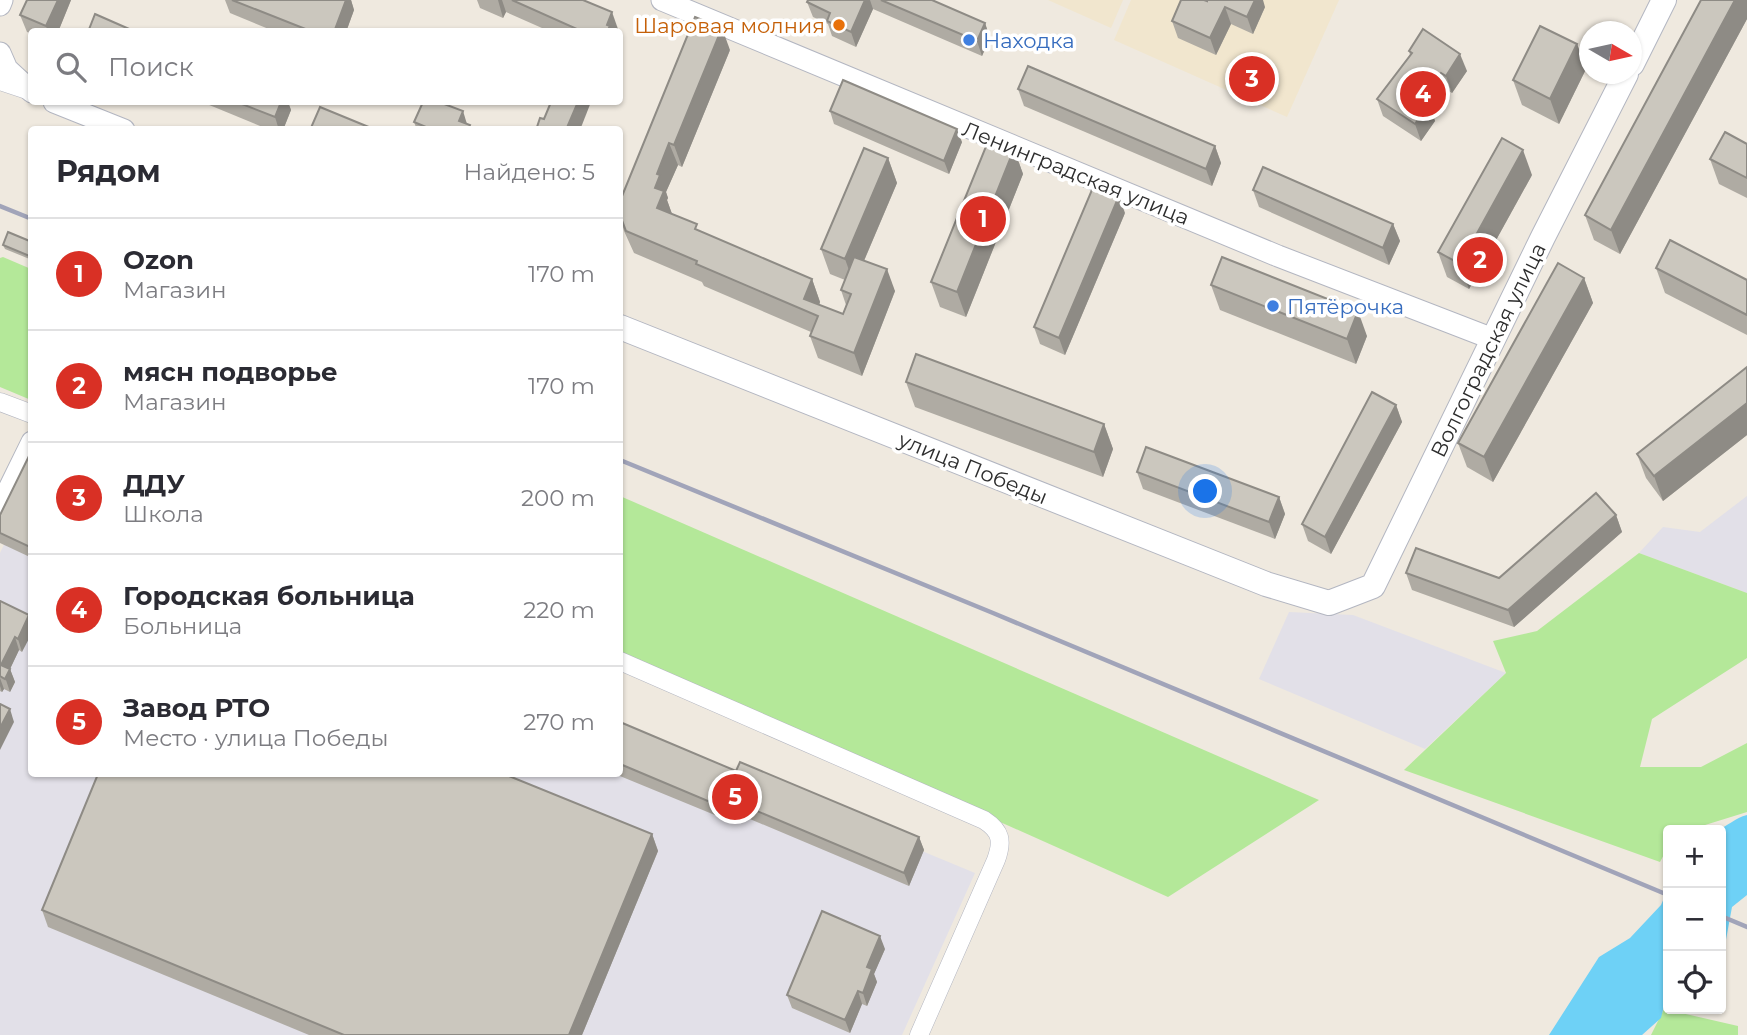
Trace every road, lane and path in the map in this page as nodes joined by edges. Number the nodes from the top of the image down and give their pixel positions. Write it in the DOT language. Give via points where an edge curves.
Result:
graph roads {
  1 [pos="662,0"];
  2 [pos="1664,0"];
  3 [pos="1642,44"];
  4 [pos="2,67"];
  5 [pos="1621,84"];
  6 [pos="28,90"];
  7 [pos="62,105"];
  8 [pos="114,126"];
  9 [pos="623,328"];
  10 [pos="1493,339"];
  11 [pos="5,404"];
  12 [pos="28,413"];
  13 [pos="28,423"];
  14 [pos="28,450"];
  15 [pos="0,507"];
  16 [pos="1329,603"];
  17 [pos="623,662"];
  18 [pos="919,1035"];
  1 -- 10 [label="street, Ленинградская улица" via="1279,256"];
  2 -- 3 [label="main road"];
  4 -- 6 [label="street"];
  5 -- 10 [label="main road, Волгоградская улица"];
  7 -- 8 [label="street"];
  9 -- 16 [label="main road, улица Победы" via="1266,584"];
  10 -- 16 [label="main road, Волгоградская улица" via="1373,586"];
  11 -- 12 [label="street"];
  11 -- 13 [label="street"];
  14 -- 15 [label="street"];
  17 -- 18 [label="street" via="984,820 997,831 1002,843 996,860"];
}
